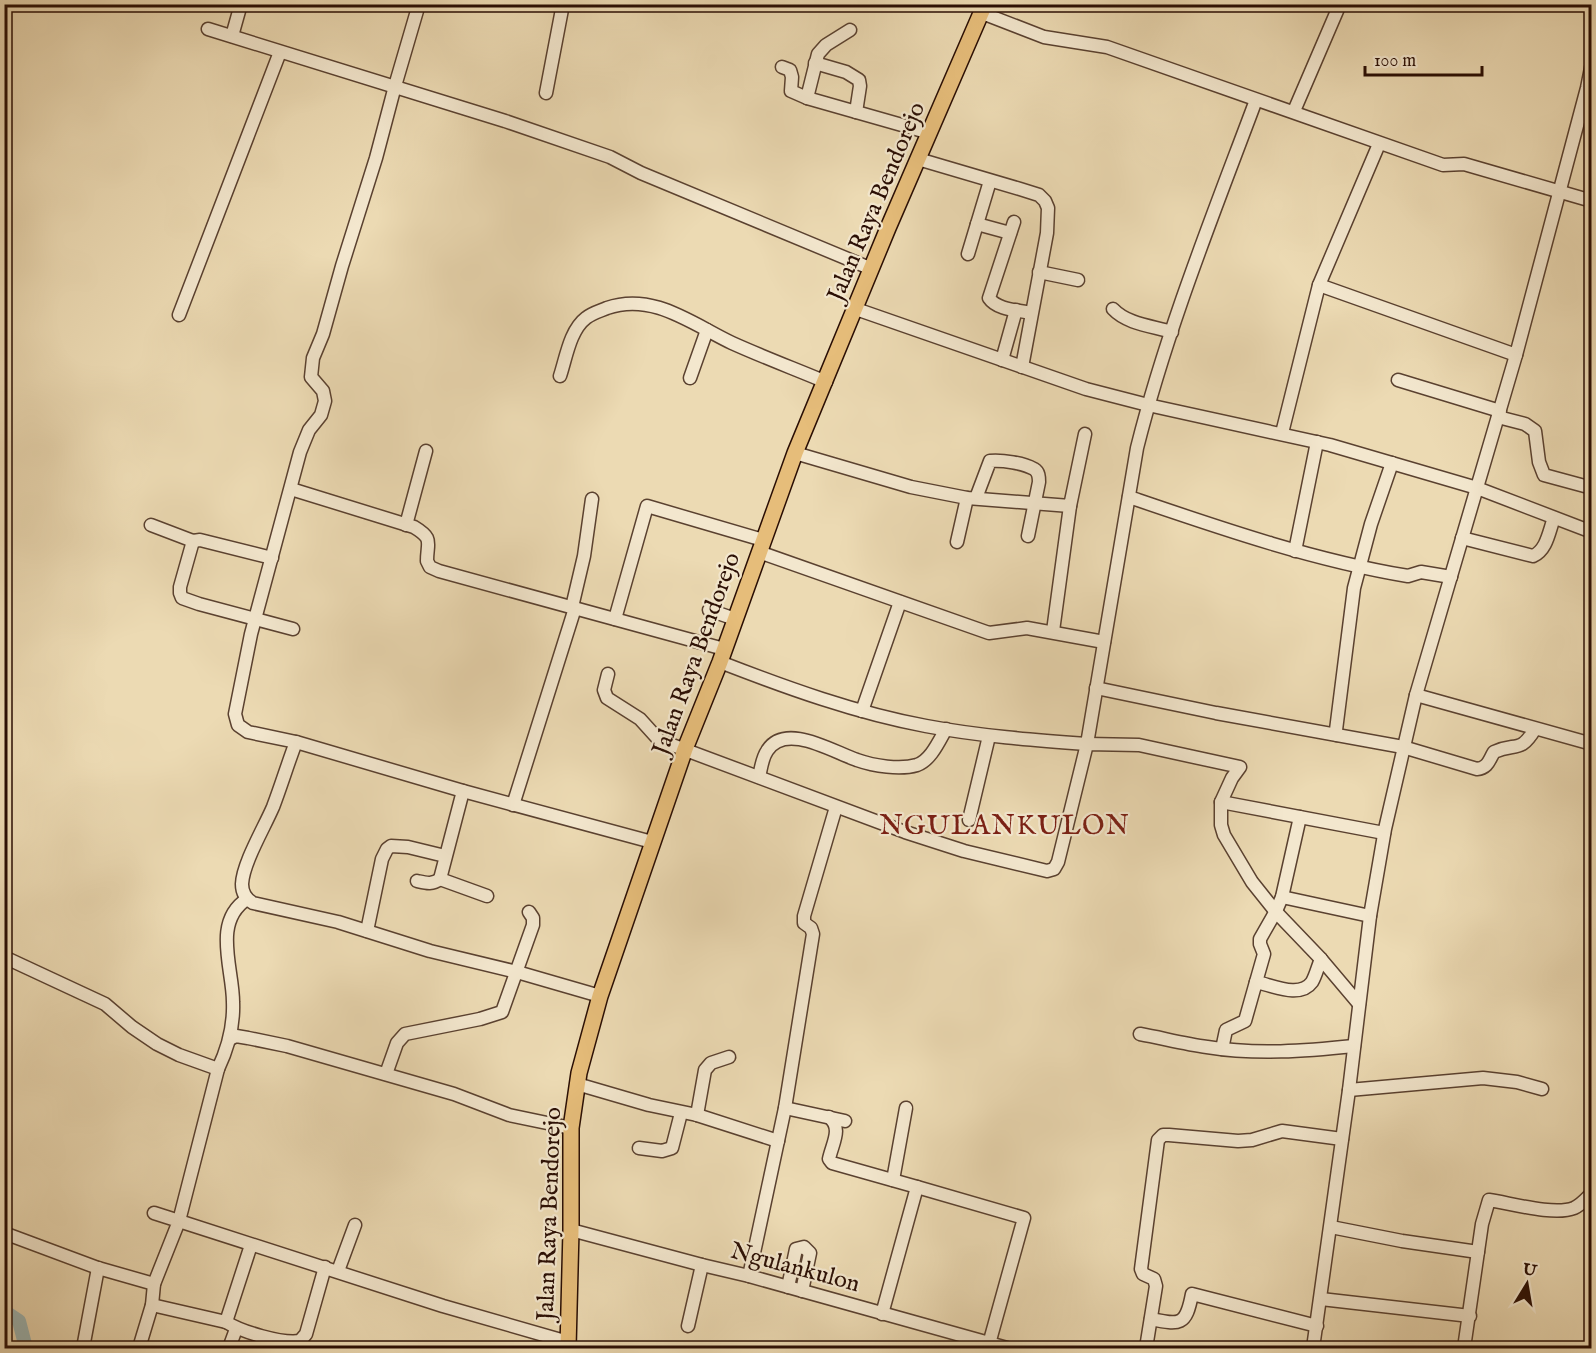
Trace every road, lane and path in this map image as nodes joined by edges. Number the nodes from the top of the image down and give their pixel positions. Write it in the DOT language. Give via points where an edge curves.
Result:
graph roads {
  1 [pos="241,4"];
  2 [pos="419,4"];
  3 [pos="563,4"];
  4 [pos="1340,4"];
  5 [pos="984,9"];
  6 [pos="208,29"];
  7 [pos="850,30"];
  8 [pos="232,36"];
  9 [pos="280,52"];
  10 [pos="815,63"];
  11 [pos="1592,63"];
  12 [pos="782,67"];
  13 [pos="395,86"];
  14 [pos="1589,89"];
  15 [pos="546,93"];
  16 [pos="807,98"];
  17 [pos="1256,100"];
  18 [pos="1294,111"];
  19 [pos="856,112"];
  20 [pos="930,133"];
  21 [pos="1378,144"];
  22 [pos="918,159"];
  23 [pos="990,180"];
  24 [pos="1558,192"];
  25 [pos="1592,201"];
  26 [pos="977,224"];
  27 [pos="968,254"];
  28 [pos="872,269"];
  29 [pos="1039,272"];
  30 [pos="1078,280"];
  31 [pos="1320,285"];
  32 [pos="856,309"];
  33 [pos="1113,309"];
  34 [pos="1016,310"];
  35 [pos="1031,313"];
  36 [pos="179,315"];
  37 [pos="707,330"];
  38 [pos="1172,332"];
  39 [pos="1516,355"];
  40 [pos="1002,360"];
  41 [pos="1022,367"];
  42 [pos="560,376"];
  43 [pos="690,378"];
  44 [pos="1398,380"];
  45 [pos="826,382"];
  46 [pos="1148,405"];
  47 [pos="1499,414"];
  48 [pos="1282,433"];
  49 [pos="1085,434"];
  50 [pos="1317,442"];
  51 [pos="426,451"];
  52 [pos="795,453"];
  53 [pos="1392,463"];
  54 [pos="1477,488"];
  55 [pos="1592,488"];
  56 [pos="291,489"];
  57 [pos="1129,497"];
  58 [pos="972,498"];
  59 [pos="592,499"];
  60 [pos="1035,502"];
  61 [pos="1070,506"];
  62 [pos="1554,518"];
  63 [pos="151,525"];
  64 [pos="406,525"];
  65 [pos="1592,532"];
  66 [pos="1028,536"];
  67 [pos="1462,538"];
  68 [pos="193,541"];
  69 [pos="957,542"];
  70 [pos="761,546"];
  71 [pos="1295,551"];
  72 [pos="272,558"];
  73 [pos="1360,566"];
  74 [pos="1451,577"];
  75 [pos="900,602"];
  76 [pos="574,607"];
  77 [pos="709,610"];
  78 [pos="255,619"];
  79 [pos="615,619"];
  80 [pos="735,619"];
  81 [pos="293,629"];
  82 [pos="1053,631"];
  83 [pos="1104,642"];
  84 [pos="722,655"];
  85 [pos="608,674"];
  86 [pos="1096,688"];
  87 [pos="1416,695"];
  88 [pos="862,711"];
  89 [pos="946,729"];
  90 [pos="1535,729"];
  91 [pos="1337,735"];
  92 [pos="989,736"];
  93 [pos="296,742"];
  94 [pos="1087,744"];
  95 [pos="1592,744"];
  96 [pos="1403,747"];
  97 [pos="685,749"];
  98 [pos="759,777"];
  99 [pos="463,791"];
  100 [pos="1221,802"];
  101 [pos="513,805"];
  102 [pos="836,807"];
  103 [pos="1300,817"];
  104 [pos="969,820"];
  105 [pos="1384,833"];
  106 [pos="652,842"];
  107 [pos="445,856"];
  108 [pos="440,879"];
  109 [pos="417,881"];
  110 [pos="487,896"];
  111 [pos="247,899"];
  112 [pos="1278,907"];
  113 [pos="529,912"];
  114 [pos="1370,916"];
  115 [pos="367,931"];
  116 [pos="4,957"];
  117 [pos="1321,959"];
  118 [pos="517,972"];
  119 [pos="1256,982"];
  120 [pos="600,996"];
  121 [pos="1359,1004"];
  122 [pos="1140,1034"];
  123 [pos="230,1039"];
  124 [pos="1354,1046"];
  125 [pos="1222,1049"];
  126 [pos="729,1057"];
  127 [pos="218,1069"];
  128 [pos="386,1074"];
  129 [pos="578,1084"];
  130 [pos="1542,1089"];
  131 [pos="1349,1090"];
  132 [pos="785,1108"];
  133 [pos="906,1108"];
  134 [pos="681,1113"];
  135 [pos="697,1115"];
  136 [pos="829,1117"];
  137 [pos="845,1120"];
  138 [pos="570,1128"];
  139 [pos="1342,1139"];
  140 [pos="778,1142"];
  141 [pos="639,1148"];
  142 [pos="894,1180"];
  143 [pos="917,1187"];
  144 [pos="1592,1193"];
  145 [pos="154,1213"];
  146 [pos="178,1221"];
  147 [pos="355,1225"];
  148 [pos="1331,1227"];
  149 [pos="571,1230"];
  150 [pos="4,1233"];
  151 [pos="251,1245"];
  152 [pos="1478,1252"];
  153 [pos="702,1265"];
  154 [pos="98,1268"];
  155 [pos="332,1269"];
  156 [pos="749,1276"];
  157 [pos="154,1284"];
  158 [pos="788,1287"];
  159 [pos="802,1291"];
  160 [pos="1321,1299"];
  161 [pos="152,1305"];
  162 [pos="882,1314"];
  163 [pos="1470,1316"];
  164 [pos="1151,1319"];
  165 [pos="231,1326"];
  166 [pos="687,1326"];
  167 [pos="1317,1326"];
  168 [pos="266,1342"];
  169 [pos="989,1344"];
  170 [pos="568,1345"];
  171 [pos="83,1348"];
  172 [pos="139,1348"];
  173 [pos="230,1348"];
  174 [pos="1007,1348"];
  175 [pos="1146,1348"];
  176 [pos="1313,1348"];
  177 [pos="1464,1348"];
  1 -- 8 [label="street"];
  2 -- 13 [label="street"];
  3 -- 15 [label="street"];
  4 -- 18 [label="street"];
  5 -- 17 [label="street" via="1044,37 1107,47"];
  5 -- 20 [label="main road, Jalan Raya Bendorejo"];
  6 -- 8 [label="street"];
  7 -- 10 [label="street" via="826,45"];
  8 -- 9 [label="street"];
  9 -- 13 [label="street"];
  9 -- 36 [label="street"];
  10 -- 16 [label="street"];
  10 -- 19 [label="street" via="860,80"];
  11 -- 14 [label="street"];
  12 -- 16 [label="street" via="790,70 791,91"];
  13 -- 28 [label="street" via="610,157"];
  13 -- 56 [label="street" via="313,358 311,376 323,391 325,406 309,430"];
  14 -- 24 [label="street"];
  16 -- 19 [label="street"];
  17 -- 18 [label="street"];
  17 -- 38 [label="street"];
  18 -- 21 [label="street"];
  19 -- 20 [label="street"];
  20 -- 22 [label="main road, Jalan Raya Bendorejo"];
  21 -- 24 [label="street" via="1443,165 1464,164"];
  21 -- 31 [label="street"];
  22 -- 23 [label="street"];
  22 -- 28 [label="main road, Jalan Raya Bendorejo"];
  23 -- 26 [label="street"];
  23 -- 29 [label="street" via="1039,195 1045,201 1047,233"];
  24 -- 25 [label="street"];
  24 -- 39 [label="street"];
  26 -- 27 [label="street"];
  26 -- 34 [label="street" via="1012,228 989,298"];
  28 -- 32 [label="main road, Jalan Raya Bendorejo"];
  29 -- 30 [label="street"];
  29 -- 35 [label="street"];
  31 -- 39 [label="street"];
  31 -- 48 [label="street"];
  32 -- 40 [label="street"];
  32 -- 45 [label="main road, Jalan Raya Bendorejo"];
  33 -- 38 [label="street" via="1127,320"];
  34 -- 35 [label="street"];
  34 -- 40 [label="street"];
  35 -- 41 [label="street"];
  37 -- 42 [label="street" via="656,306 619,304 585,318 572,339"];
  37 -- 43 [label="street"];
  37 -- 45 [label="street"];
  38 -- 46 [label="street"];
  39 -- 47 [label="street"];
  40 -- 41 [label="street"];
  41 -- 46 [label="street"];
  44 -- 47 [label="street"];
  45 -- 52 [label="main road, Jalan Raya Bendorejo"];
  46 -- 48 [label="street"];
  46 -- 57 [label="street"];
  47 -- 54 [label="street"];
  47 -- 55 [label="street" via="1535,431 1544,475"];
  48 -- 50 [label="street"];
  49 -- 61 [label="street"];
  50 -- 53 [label="street"];
  50 -- 71 [label="street"];
  51 -- 64 [label="street"];
  52 -- 58 [label="street" via="911,488"];
  52 -- 70 [label="main road, Jalan Raya Bendorejo"];
  53 -- 54 [label="street"];
  53 -- 73 [label="street"];
  54 -- 62 [label="street"];
  54 -- 67 [label="street"];
  56 -- 64 [label="street"];
  56 -- 72 [label="street"];
  57 -- 71 [label="street"];
  57 -- 83 [label="street"];
  58 -- 60 [label="street"];
  58 -- 60 [label="street" via="993,460 1035,470 1039,475"];
  58 -- 69 [label="street"];
  59 -- 76 [label="street"];
  60 -- 61 [label="street"];
  60 -- 66 [label="street"];
  61 -- 82 [label="street"];
  62 -- 65 [label="street"];
  62 -- 67 [label="street" via="1544,547 1533,556"];
  63 -- 68 [label="street"];
  64 -- 76 [label="street" via="426,536 430,543 430,567"];
  67 -- 74 [label="street"];
  68 -- 72 [label="street"];
  68 -- 78 [label="street" via="180,587 182,598"];
  70 -- 75 [label="street"];
  70 -- 79 [label="street" via="648,506"];
  70 -- 80 [label="main road, Jalan Raya Bendorejo"];
  71 -- 73 [label="street"];
  72 -- 78 [label="street"];
  73 -- 74 [label="street" via="1408,576 1421,572"];
  73 -- 91 [label="street" via="1351,605"];
  74 -- 87 [label="street"];
  75 -- 82 [label="street" via="988,633 1018,628"];
  75 -- 88 [label="street"];
  76 -- 79 [label="street"];
  76 -- 101 [label="street"];
  77 -- 80 [label="street"];
  78 -- 81 [label="street"];
  78 -- 93 [label="street" via="236,699 238,725 248,732"];
  79 -- 84 [label="street"];
  80 -- 84 [label="main road, Jalan Raya Bendorejo"];
  82 -- 83 [label="street"];
  83 -- 86 [label="street"];
  84 -- 88 [label="street" via="761,678"];
  84 -- 97 [label="main road, Jalan Raya Bendorejo"];
  85 -- 97 [label="street" via="604,690 607,698 639,719 659,740"];
  86 -- 91 [label="street"];
  86 -- 94 [label="street"];
  87 -- 90 [label="street"];
  87 -- 96 [label="street"];
  88 -- 89 [label="street"];
  89 -- 92 [label="street"];
  89 -- 98 [label="street" via="933,751 917,765 890,767 858,761 815,742 777,742 765,752"];
  90 -- 95 [label="street"];
  90 -- 96 [label="street" via="1521,746 1494,752 1488,764 1477,769"];
  91 -- 96 [label="street"];
  92 -- 94 [label="street"];
  92 -- 104 [label="street"];
  93 -- 99 [label="street"];
  93 -- 111 [label="street" via="245,870 242,884"];
  94 -- 100 [label="street" via="1139,745 1240,767"];
  94 -- 102 [label="street" via="1058,862 1047,871 964,851"];
  96 -- 105 [label="street"];
  97 -- 98 [label="street"];
  97 -- 106 [label="main road, Jalan Raya Bendorejo"];
  98 -- 102 [label="street"];
  99 -- 101 [label="street"];
  99 -- 107 [label="street"];
  100 -- 103 [label="street"];
  100 -- 112 [label="street" via="1224,835 1252,882"];
  101 -- 106 [label="street"];
  102 -- 132 [label="street" via="804,916 804,923 813,934"];
  103 -- 105 [label="street"];
  103 -- 112 [label="street"];
  105 -- 114 [label="street"];
  106 -- 120 [label="main road, Jalan Raya Bendorejo"];
  107 -- 108 [label="street"];
  107 -- 115 [label="street" via="408,847 387,849"];
  108 -- 109 [label="street" via="429,884"];
  108 -- 110 [label="street"];
  111 -- 115 [label="street"];
  111 -- 123 [label="street" via="233,911 226,936 234,1004"];
  112 -- 114 [label="street"];
  112 -- 117 [label="street"];
  112 -- 119 [label="street" via="1260,939 1264,954"];
  113 -- 118 [label="street" via="533,926"];
  114 -- 121 [label="street"];
  115 -- 118 [label="street"];
  116 -- 127 [label="street" via="105,1004 157,1044"];
  117 -- 119 [label="street" via="1307,987 1293,991"];
  117 -- 121 [label="street"];
  118 -- 120 [label="street"];
  118 -- 128 [label="street" via="502,1012 405,1034 397,1043"];
  119 -- 125 [label="street" via="1245,1021 1226,1030"];
  120 -- 129 [label="main road, Jalan Raya Bendorejo"];
  121 -- 124 [label="street"];
  122 -- 125 [label="street"];
  123 -- 127 [label="street"];
  123 -- 128 [label="street" via="236,1036 287,1046"];
  124 -- 125 [label="street" via="1279,1052"];
  124 -- 131 [label="street"];
  126 -- 135 [label="street" via="711,1063 705,1070"];
  127 -- 146 [label="street"];
  128 -- 138 [label="street" via="509,1115"];
  129 -- 134 [label="street"];
  129 -- 138 [label="main road, Jalan Raya Bendorejo"];
  130 -- 131 [label="street" via="1483,1078"];
  131 -- 139 [label="street"];
  132 -- 136 [label="street"];
  132 -- 140 [label="street"];
  133 -- 142 [label="street"];
  134 -- 135 [label="street"];
  134 -- 141 [label="street" via="672,1148"];
  135 -- 140 [label="street"];
  136 -- 137 [label="street"];
  136 -- 142 [label="street" via="836,1129 832,1163"];
  138 -- 149 [label="main road, Jalan Raya Bendorejo"];
  139 -- 148 [label="street"];
  139 -- 164 [label="street" via="1282,1131 1252,1140 1169,1134 1158,1140 1141,1269 1154,1279 1156,1286"];
  140 -- 156 [label="street"];
  142 -- 143 [label="street"];
  143 -- 162 [label="street"];
  143 -- 169 [label="street" via="1024,1218"];
  144 -- 152 [label="street" via="1572,1209 1557,1211 1489,1200"];
  145 -- 146 [label="street"];
  146 -- 151 [label="street"];
  146 -- 157 [label="street"];
  147 -- 155 [label="street"];
  148 -- 152 [label="street"];
  148 -- 160 [label="street"];
  149 -- 153 [label="street, Ngulankulon"];
  149 -- 170 [label="main road, Jalan Raya Bendorejo"];
  150 -- 154 [label="street"];
  151 -- 155 [label="street"];
  151 -- 165 [label="street"];
  152 -- 163 [label="street"];
  153 -- 156 [label="street, Ngulankulon"];
  153 -- 166 [label="street"];
  154 -- 157 [label="street"];
  154 -- 171 [label="street"];
  155 -- 168 [label="street" via="300,1341"];
  155 -- 170 [label="street"];
  156 -- 158 [label="street, Ngulankulon"];
  157 -- 161 [label="street"];
  158 -- 159 [label="street, Ngulankulon"];
  158 -- 159 [label="street" via="796,1249 804,1247 810,1253"];
  159 -- 162 [label="street, Ngulankulon"];
  160 -- 163 [label="street"];
  160 -- 167 [label="street"];
  161 -- 165 [label="street"];
  161 -- 172 [label="street"];
  162 -- 169 [label="street, Ngulankulon"];
  163 -- 177 [label="street"];
  164 -- 167 [label="street" via="1180,1322 1190,1307 1192,1294"];
  164 -- 175 [label="street"];
  165 -- 168 [label="street"];
  165 -- 173 [label="street"];
  167 -- 176 [label="street"];
  169 -- 174 [label="street, Ngulankulon"];
}
